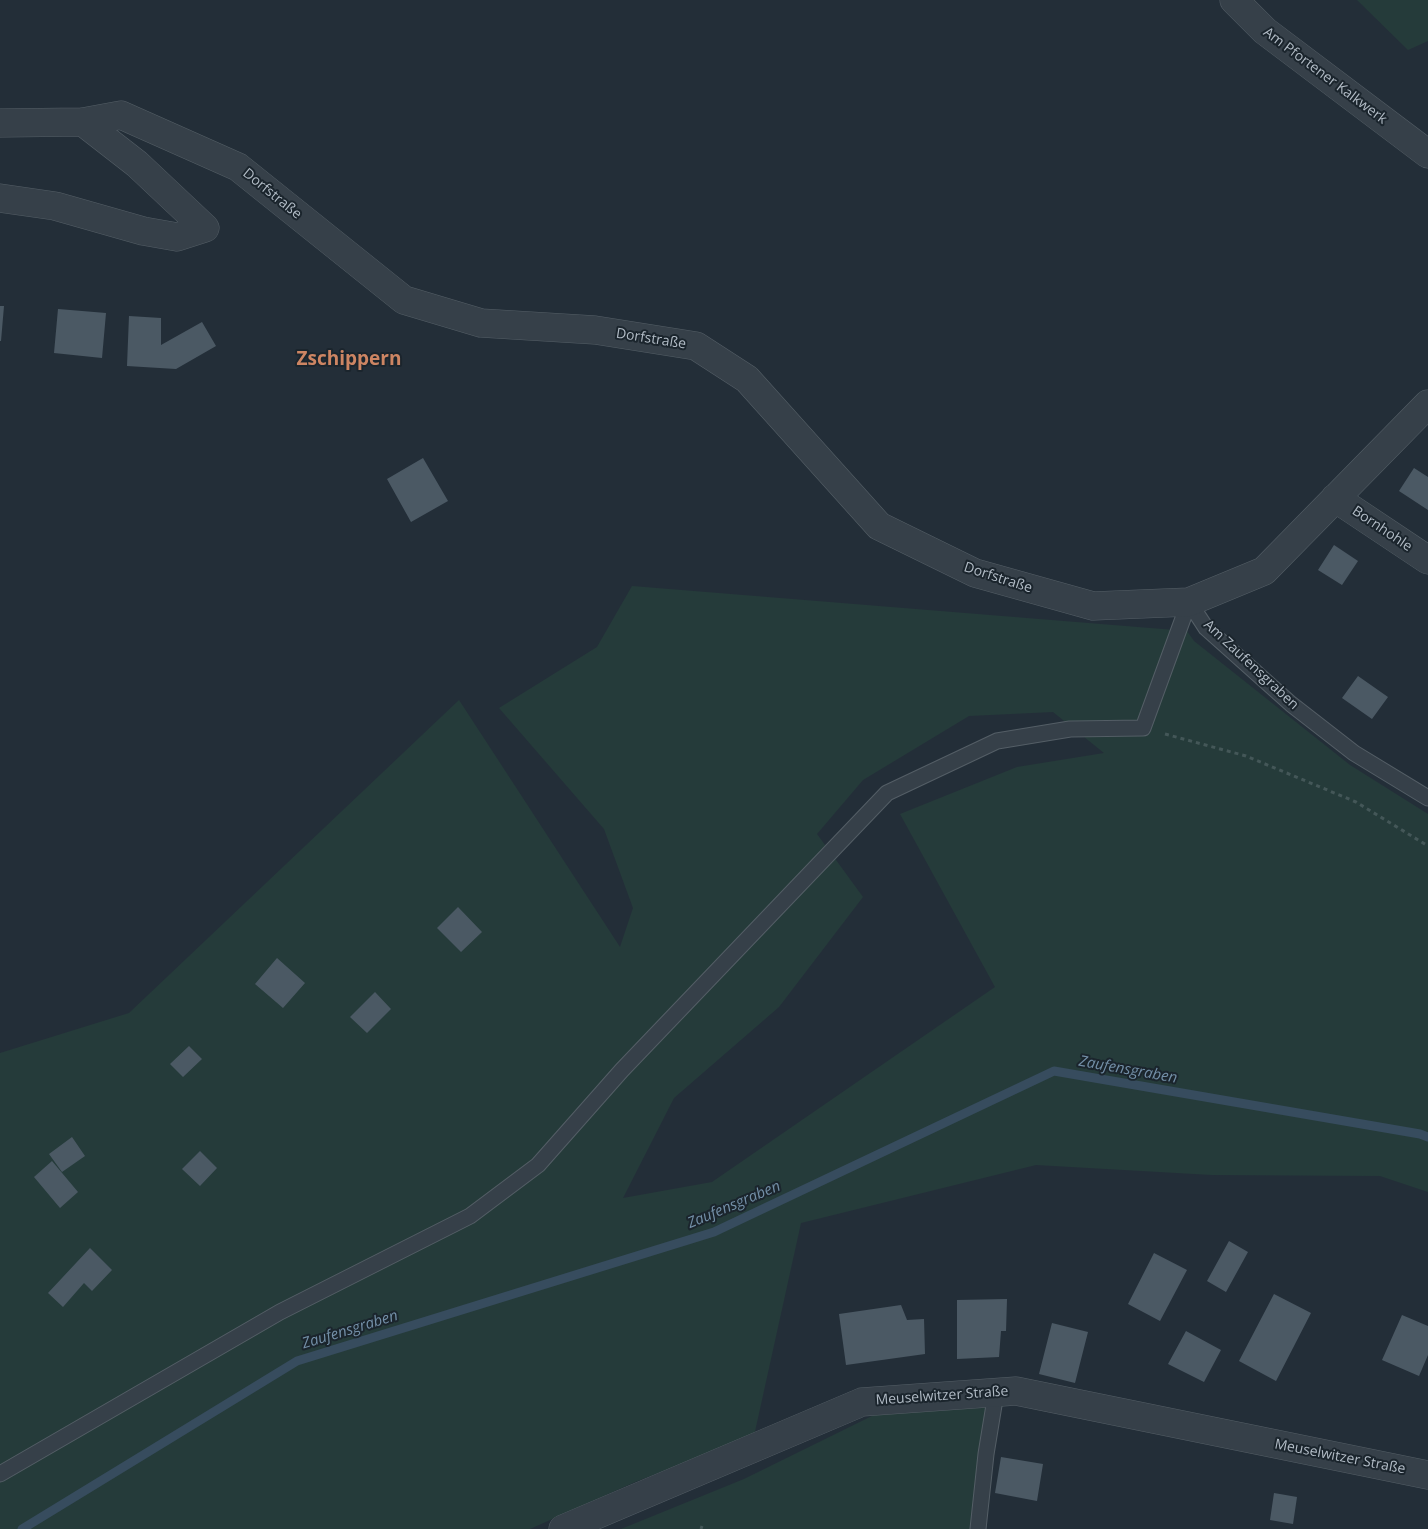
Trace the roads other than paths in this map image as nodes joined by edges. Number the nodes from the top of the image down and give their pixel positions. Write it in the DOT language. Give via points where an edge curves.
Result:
graph roads {
  1 [pos="1234,0"];
  2 [pos="83,122"];
  3 [pos="0,124"];
  4 [pos="1425,147"];
  5 [pos="0,198"];
  6 [pos="1428,404"];
  7 [pos="1335,498"];
  8 [pos="1428,560"];
  9 [pos="1190,602"];
  10 [pos="1428,798"];
  11 [pos="996,1393"];
  12 [pos="0,1474"];
  13 [pos="1428,1475"];
  14 [pos="563,1529"];
  15 [pos="978,1529"];
  1 -- 4 [label="street, Am Pfortener Kalkwerk" via="1264,31"];
  2 -- 3 [label="street, Dorfstraße"];
  2 -- 5 [label="street" via="137,164 205,228 177,237 143,231 55,206"];
  2 -- 9 [label="street, Dorfstraße" via="121,115 238,167 404,300 481,323 594,330 696,346 747,379 879,526 975,573 1093,606"];
  6 -- 7 [label="street"];
  7 -- 8 [label="street, Bornhohle"];
  7 -- 9 [label="street" via="1264,571"];
  9 -- 10 [label="lane, Am Zaufensgraben" via="1206,628 1291,704 1354,753"];
  9 -- 12 [label="lane, Am Zaufensgraben" via="1143,728 1070,729 997,741 887,793 622,1070 538,1165 470,1216 280,1312"];
  11 -- 13 [label="street, Meuselwitzer Straße" via="1016,1391"];
  11 -- 14 [label="street, Meuselwitzer Straße" via="862,1402"];
  11 -- 15 [label="lane"];
}
